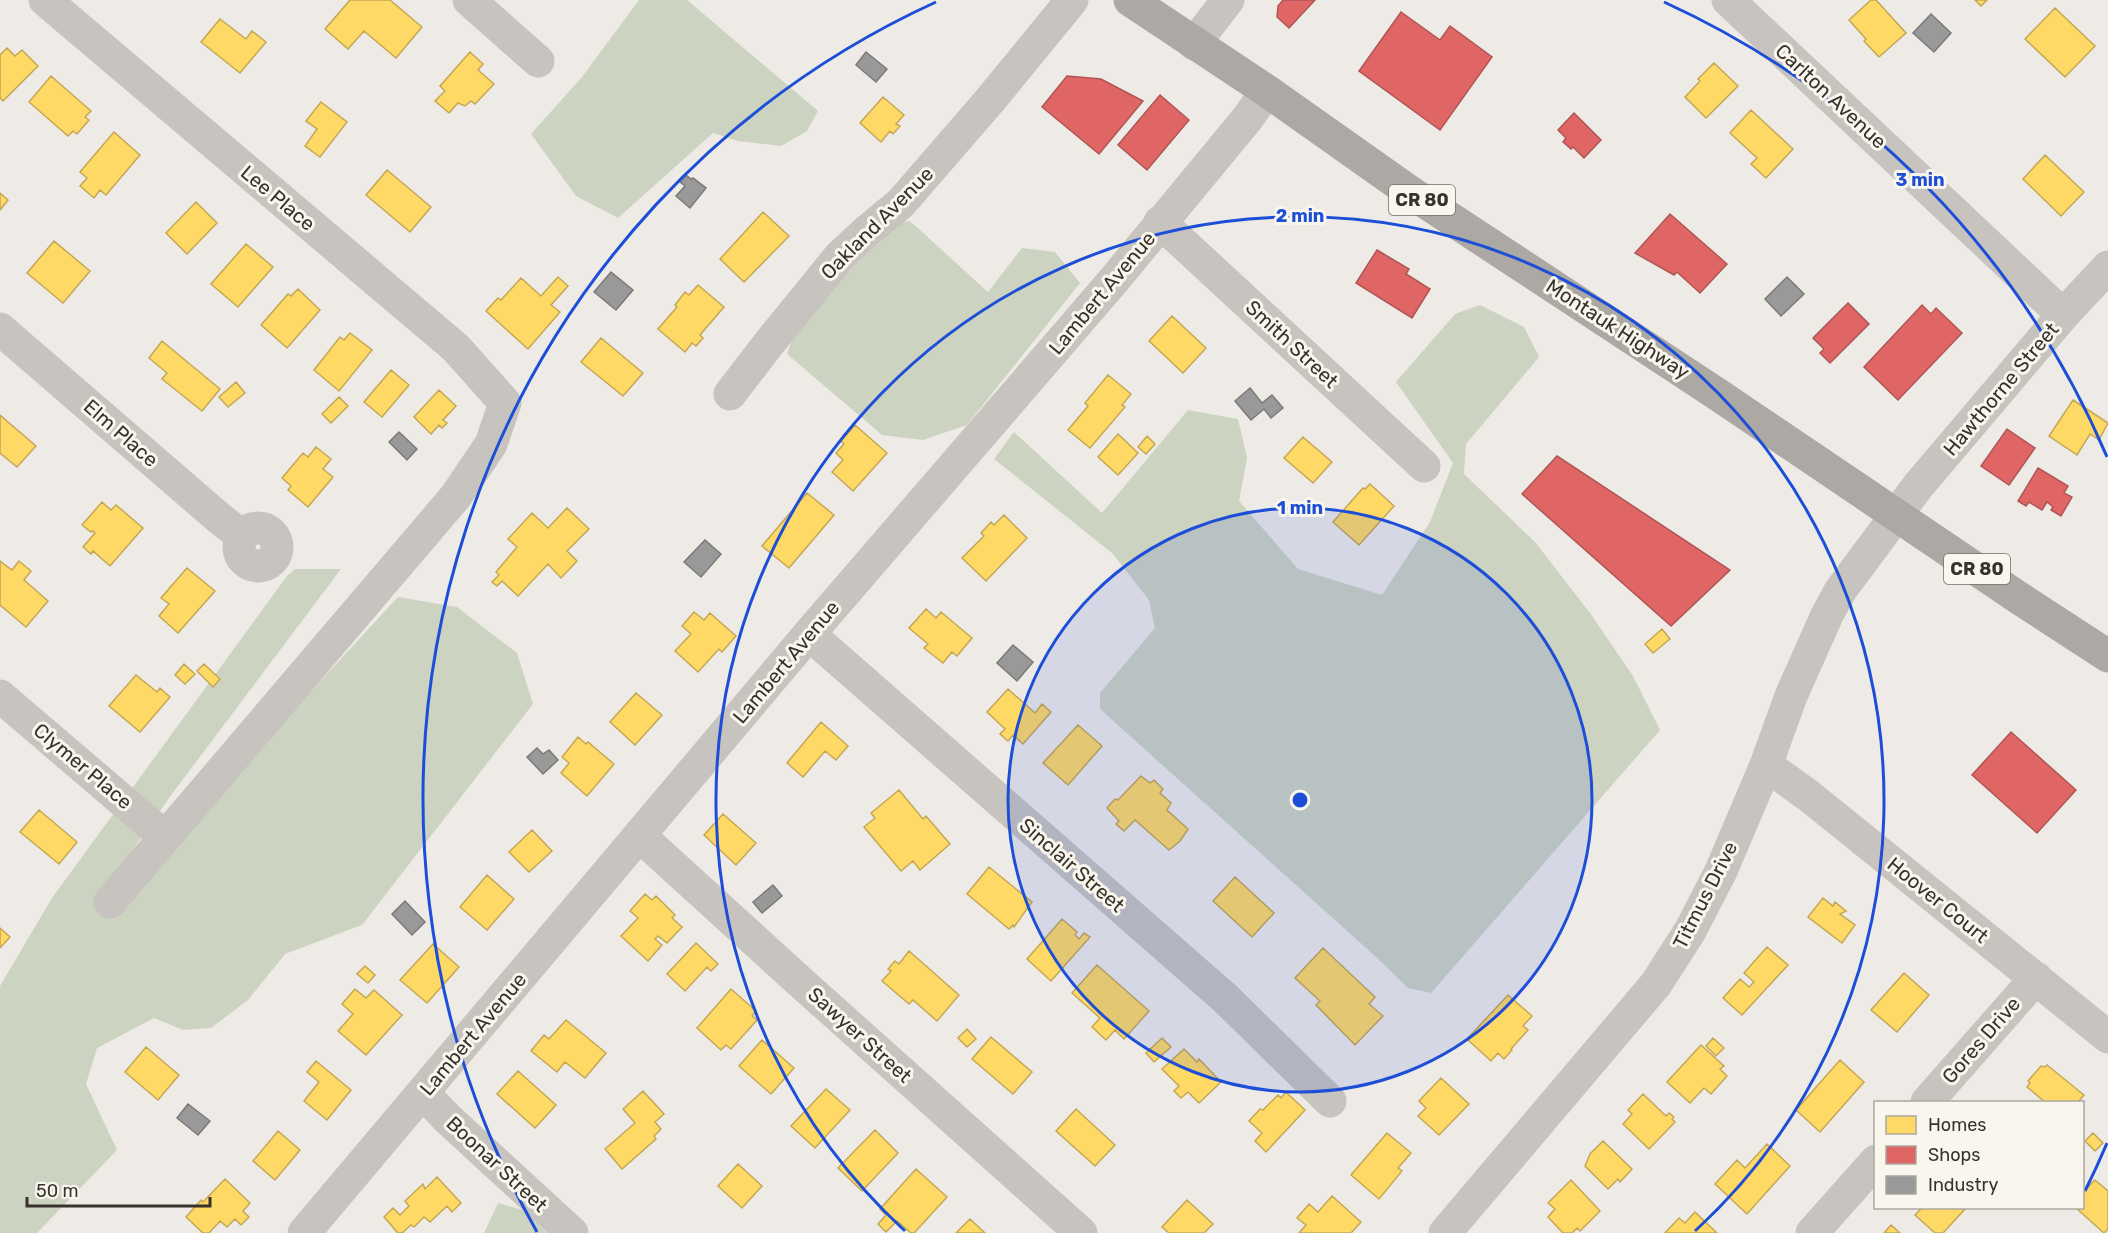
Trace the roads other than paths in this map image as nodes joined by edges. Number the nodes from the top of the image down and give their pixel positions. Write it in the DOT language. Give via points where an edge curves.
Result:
graph roads {
  1 [pos="45,0"];
  2 [pos="469,0"];
  3 [pos="1072,0"];
  4 [pos="1130,0"];
  5 [pos="1228,0"];
  6 [pos="1728,0"];
  7 [pos="1194,44"];
  8 [pos="538,61"];
  9 [pos="1267,91"];
  10 [pos="1160,222"];
  11 [pos="2108,267"];
  12 [pos="2063,315"];
  13 [pos="0,329"];
  14 [pos="730,394"];
  15 [pos="1424,466"];
  16 [pos="1896,513"];
  17 [pos="242,536"];
  18 [pos="809,634"];
  19 [pos="2108,656"];
  20 [pos="0,696"];
  21 [pos="1766,765"];
  22 [pos="640,836"];
  23 [pos="165,837"];
  24 [pos="110,902"];
  25 [pos="2036,978"];
  26 [pos="2108,1037"];
  27 [pos="423,1093"];
  28 [pos="1330,1101"];
  29 [pos="1928,1101"];
  30 [pos="1874,1162"];
  31 [pos="303,1233"];
  32 [pos="572,1233"];
  33 [pos="1081,1233"];
  34 [pos="1445,1233"];
  35 [pos="1812,1233"];
  1 -- 23 [label="street, Lee Place" via="456,348 505,403 491,444 456,496"];
  2 -- 8 [label="street"];
  3 -- 14 [label="street, Oakland Avenue" via="901,204 834,264"];
  4 -- 7 [label="main road, Montauk Highway / CR 80"];
  5 -- 7 [label="street"];
  6 -- 12 [label="street, Carlton Avenue"];
  7 -- 9 [label="main road, Montauk Highway / CR 80"];
  9 -- 10 [label="street, Lambert Avenue"];
  9 -- 16 [label="main road, Montauk Highway / CR 80" via="1410,192"];
  10 -- 15 [label="street, Smith Street"];
  10 -- 18 [label="street, Lambert Avenue"];
  11 -- 12 [label="street, Hawthorne Street"];
  12 -- 16 [label="street, Hawthorne Street"];
  13 -- 17 [label="street, Elm Place"];
  16 -- 19 [label="main road, Montauk Highway / CR 80"];
  16 -- 21 [label="street, Titmus Drive" via="1827,615"];
  18 -- 22 [label="street, Lambert Avenue"];
  18 -- 28 [label="street, Sinclair Street" via="1225,998"];
  20 -- 23 [label="street, Clymer Place"];
  21 -- 25 [label="street, Hoover Court"];
  21 -- 34 [label="street, Titmus Drive" via="1721,871 1690,931 1656,984"];
  22 -- 27 [label="street, Lambert Avenue"];
  22 -- 33 [label="street, Sawyer Street"];
  23 -- 24 [label="street"];
  25 -- 26 [label="street, Hoover Court"];
  25 -- 29 [label="street, Gores Drive"];
  27 -- 31 [label="street, Lambert Avenue"];
  27 -- 32 [label="street, Boonar Street"];
  30 -- 35 [label="street"];
}
